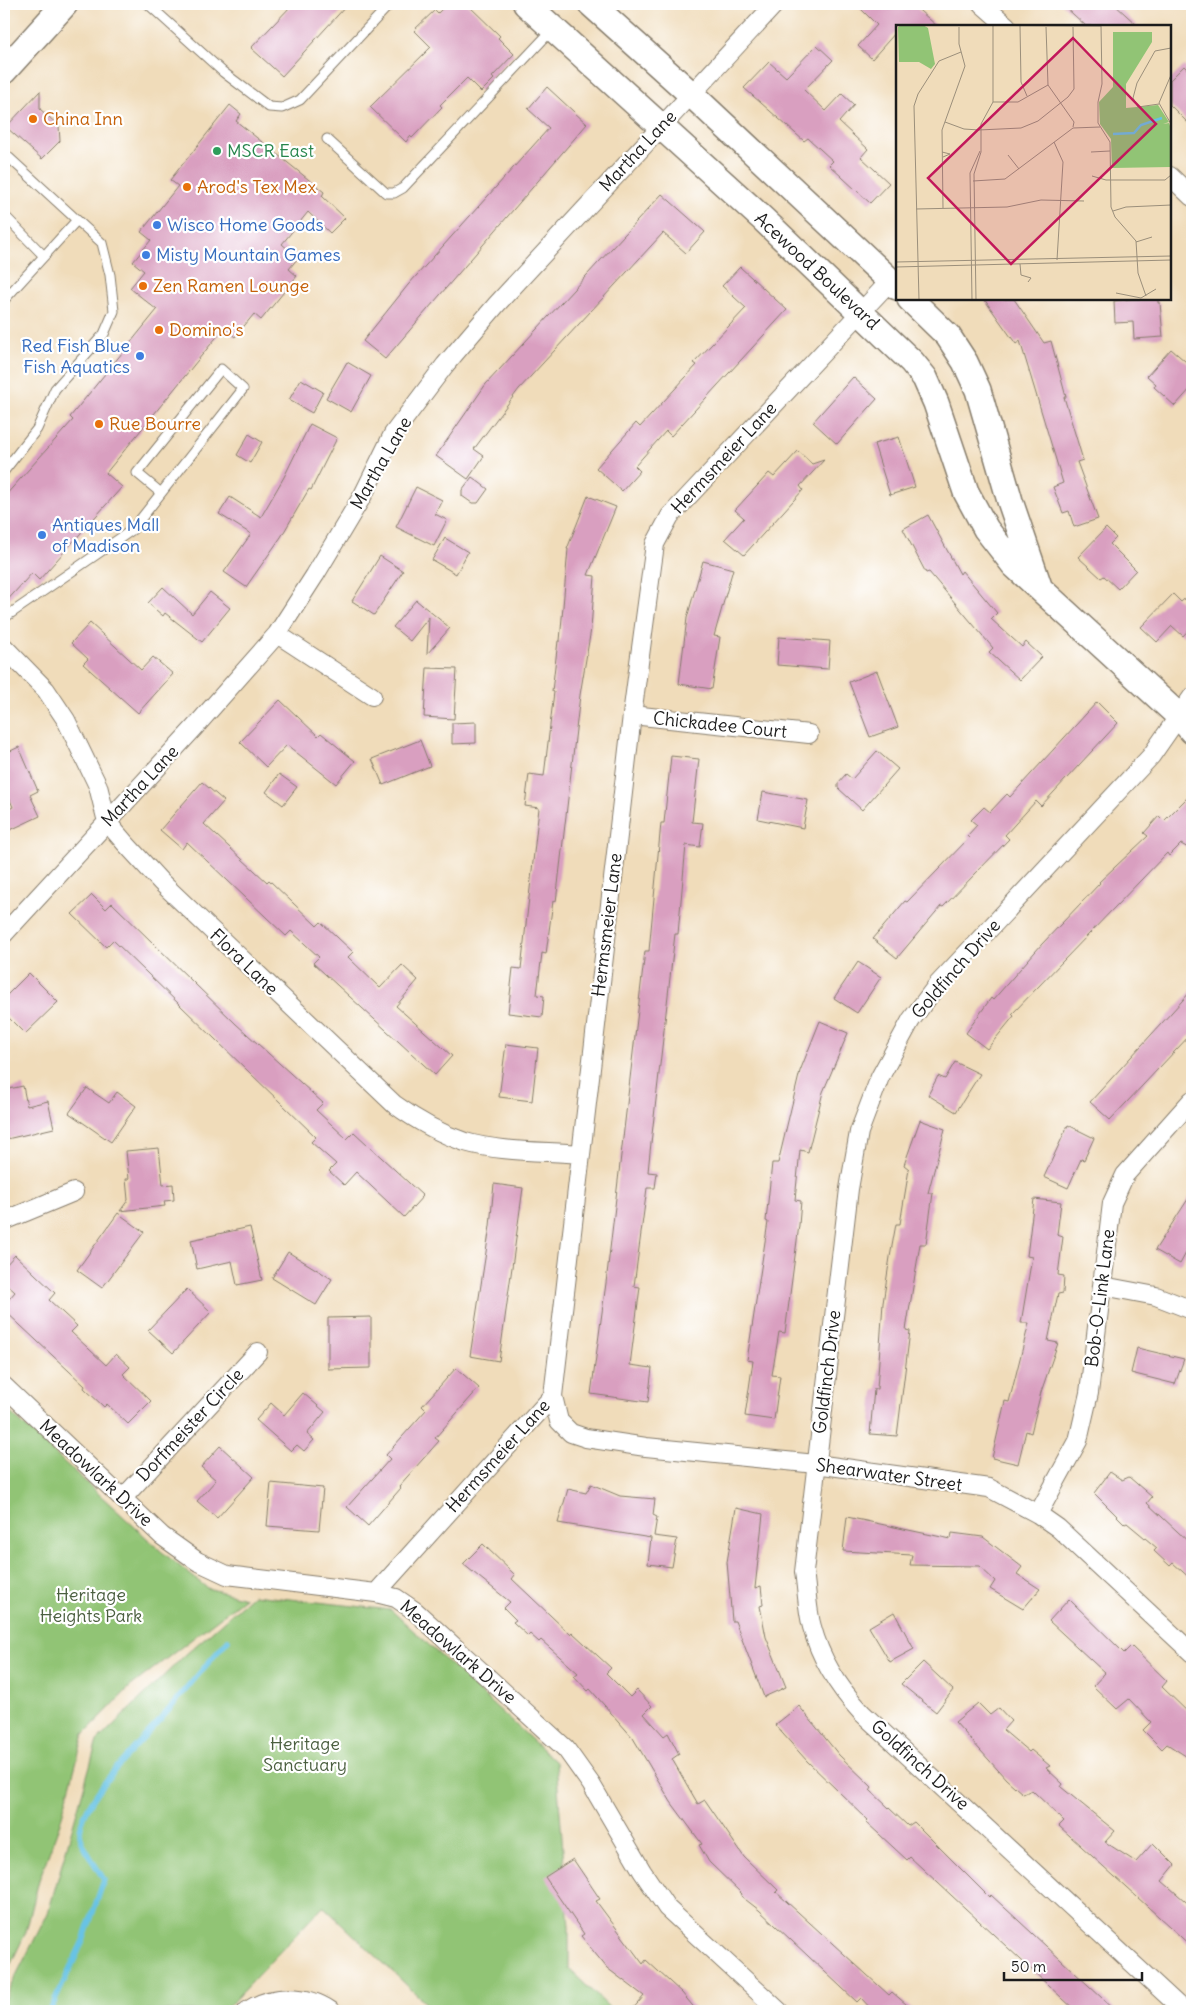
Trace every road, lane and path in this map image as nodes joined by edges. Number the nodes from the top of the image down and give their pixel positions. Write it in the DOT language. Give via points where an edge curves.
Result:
graph roads {
  1 [pos="65,4"];
  2 [pos="148,4"];
  3 [pos="390,4"];
  4 [pos="526,4"];
  5 [pos="591,4"];
  6 [pos="775,4"];
  7 [pos="982,4"];
  8 [pos="1006,25"];
  9 [pos="553,29"];
  10 [pos="4,71"];
  11 [pos="691,94"];
  12 [pos="660,127"];
  13 [pos="327,139"];
  14 [pos="4,153"];
  15 [pos="1171,177"];
  16 [pos="1192,197"];
  17 [pos="4,215"];
  18 [pos="77,220"];
  19 [pos="44,256"];
  20 [pos="894,284"];
  21 [pos="5,294"];
  22 [pos="911,300"];
  23 [pos="861,312"];
  24 [pos="4,471"];
  25 [pos="161,493"];
  26 [pos="1040,588"];
  27 [pos="4,618"];
  28 [pos="277,634"];
  29 [pos="4,647"];
  30 [pos="372,696"];
  31 [pos="632,715"];
  32 [pos="1188,715"];
  33 [pos="809,734"];
  34 [pos="107,822"];
  35 [pos="4,934"];
  36 [pos="1192,1100"];
  37 [pos="580,1154"];
  38 [pos="74,1192"];
  39 [pos="4,1222"];
  40 [pos="1103,1286"];
  41 [pos="1192,1310"];
  42 [pos="258,1352"];
  43 [pos="4,1386"];
  44 [pos="553,1396"];
  45 [pos="816,1464"];
  46 [pos="123,1498"];
  47 [pos="1038,1514"];
  48 [pos="376,1592"];
  49 [pos="1192,1653"];
  50 [pos="247,2011"];
  51 [pos="331,2011"];
  52 [pos="779,2011"];
  53 [pos="1184,2011"];
  1 -- 10 [label="street"];
  2 -- 3 [label="lane" via="223,72 269,107 282,108 300,100"];
  4 -- 9 [label="street, Acewood Boulevard"];
  5 -- 11 [label="street"];
  6 -- 11 [label="street, Martha Lane"];
  7 -- 8 [label="street"];
  9 -- 12 [label="street, Acewood Boulevard"];
  9 -- 13 [label="lane" via="403,188 394,193 386,193"];
  11 -- 12 [label="street, Martha Lane"];
  11 -- 20 [label="street"];
  12 -- 23 [label="street, Acewood Boulevard"];
  12 -- 28 [label="street, Martha Lane" via="497,304 393,434 358,503"];
  14 -- 18 [label="lane"];
  15 -- 16 [label="street"];
  17 -- 19 [label="lane"];
  18 -- 19 [label="lane"];
  18 -- 24 [label="lane" via="102,243 114,311 104,334 55,389 36,429"];
  19 -- 21 [label="lane"];
  20 -- 23 [label="street, Hermsmeier Lane"];
  22 -- 26 [label="street, Acewood Boulevard" via="948,336 978,390 1010,501"];
  23 -- 26 [label="street, Acewood Boulevard" via="925,378 966,492 986,529 1014,565"];
  23 -- 31 [label="street, Hermsmeier Lane" via="670,516 655,544"];
  25 -- 25 [label="lane" via="243,389 221,369 137,473"];
  25 -- 27 [label="lane" via="132,530"];
  26 -- 32 [label="street, Acewood Boulevard"];
  28 -- 30 [label="street"];
  28 -- 34 [label="street, Martha Lane"];
  29 -- 34 [label="street, Flora Lane" via="46,690 66,720 98,786"];
  31 -- 33 [label="street, Chickadee Court"];
  31 -- 37 [label="street, Hermsmeier Lane"];
  32 -- 45 [label="street, Goldfinch Drive" via="938,984 899,1039 880,1077 858,1132"];
  34 -- 35 [label="street, Martha Lane"];
  34 -- 37 [label="street, Flora Lane" via="162,882 372,1084 418,1122 472,1143"];
  36 -- 40 [label="street, Bob-O-Link Lane" via="1125,1175 1112,1204"];
  37 -- 44 [label="street, Hermsmeier Lane"];
  38 -- 39 [label="street"];
  40 -- 41 [label="street" via="1156,1296"];
  40 -- 47 [label="street, Bob-O-Link Lane" via="1089,1393 1078,1441"];
  42 -- 46 [label="street, Dorfmeister Circle"];
  43 -- 46 [label="street, Meadowlark Drive"];
  44 -- 45 [label="street, Shearwater Street" via="556,1415 564,1427 586,1438"];
  44 -- 48 [label="street, Hermsmeier Lane"];
  45 -- 47 [label="street, Shearwater Street" via="989,1488"];
  45 -- 53 [label="street, Goldfinch Drive" via="804,1572 811,1626 841,1690"];
  46 -- 48 [label="street, Meadowlark Drive" via="162,1536 197,1561 227,1575"];
  47 -- 49 [label="street, Shearwater Street" via="1058,1528"];
  48 -- 52 [label="street, Meadowlark Drive" via="396,1598 415,1611 566,1749 667,1908"];
  50 -- 51 [label="street" via="262,2003 294,1998 323,2005"];
}
